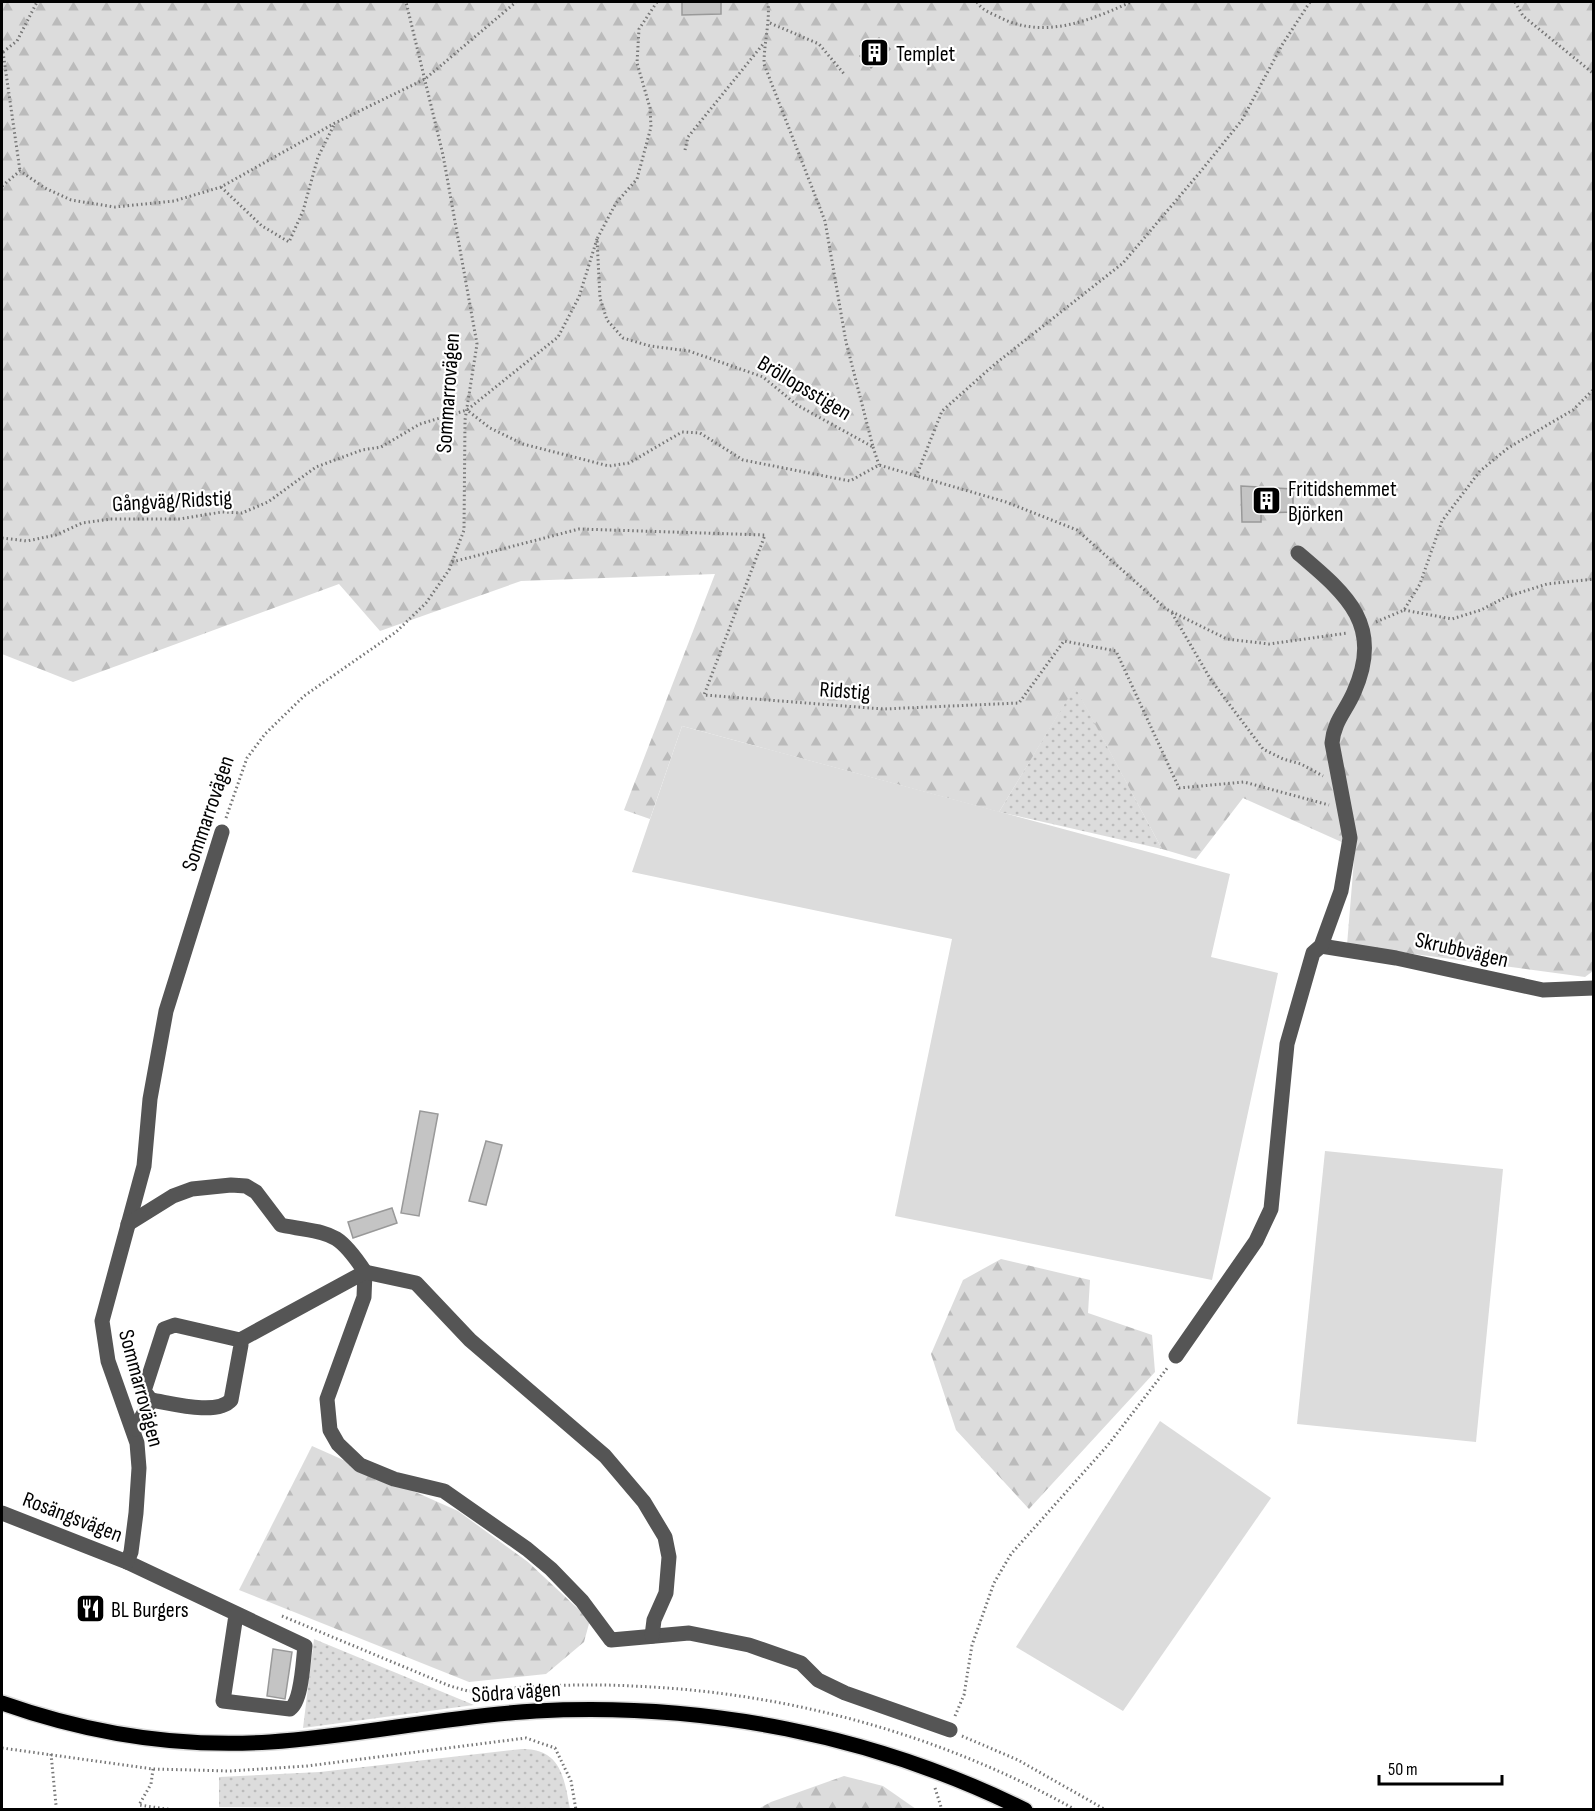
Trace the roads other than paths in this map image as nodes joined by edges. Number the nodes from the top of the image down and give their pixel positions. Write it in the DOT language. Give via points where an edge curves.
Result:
graph roads {
  1 [pos="1298,553"];
  2 [pos="222,832"];
  3 [pos="1322,946"];
  4 [pos="1593,988"];
  5 [pos="128,1224"];
  6 [pos="365,1272"];
  7 [pos="240,1340"];
  8 [pos="1176,1356"];
  9 [pos="151,1400"];
  10 [pos="135,1429"];
  11 [pos="2,1513"];
  12 [pos="129,1557"];
  13 [pos="236,1615"];
  14 [pos="652,1636"];
  15 [pos="2,1703"];
  16 [pos="950,1730"];
  17 [pos="1025,1809"];
  1 -- 3 [label="street" via="1355,609 1363,628 1365,657 1353,693 1333,728 1332,742 1350,838 1341,891"];
  2 -- 5 [label="street, Sommarrovägen" via="166,1011 150,1099 146,1155"];
  3 -- 4 [label="street, Skrubbvägen" via="1543,990"];
  3 -- 8 [label="street" via="1313,953 1287,1044 1271,1209 1256,1241"];
  5 -- 6 [label="street" via="192,1189 246,1186 256,1192 281,1225 338,1239"];
  5 -- 10 [label="street, Sommarrovägen" via="102,1320 108,1361"];
  6 -- 7 [label="street"];
  6 -- 14 [label="street" via="416,1283 470,1341 605,1456 645,1502 665,1537 669,1557 666,1593 654,1620"];
  6 -- 14 [label="street" via="364,1297 327,1399 330,1430 338,1444 360,1465 394,1479 444,1491 527,1549 582,1601 611,1640"];
  7 -- 9 [label="street" via="231,1400 226,1404 214,1408"];
  7 -- 9 [label="street" via="175,1325 164,1329 144,1391"];
  9 -- 10 [label="street"];
  10 -- 12 [label="street, Sommarrovägen" via="139,1468"];
  11 -- 12 [label="street, Rosängsvägen"];
  12 -- 13 [label="street"];
  13 -- 13 [label="street" via="223,1701 290,1709 295,1706 305,1646"];
  14 -- 16 [label="street" via="689,1633 749,1645 801,1664 818,1680 845,1694"];
  15 -- 17 [label="main road, Södra vägen" via="75,1725 136,1737 236,1743 311,1738 535,1711 662,1712 747,1721 860,1746 937,1772"];
}
